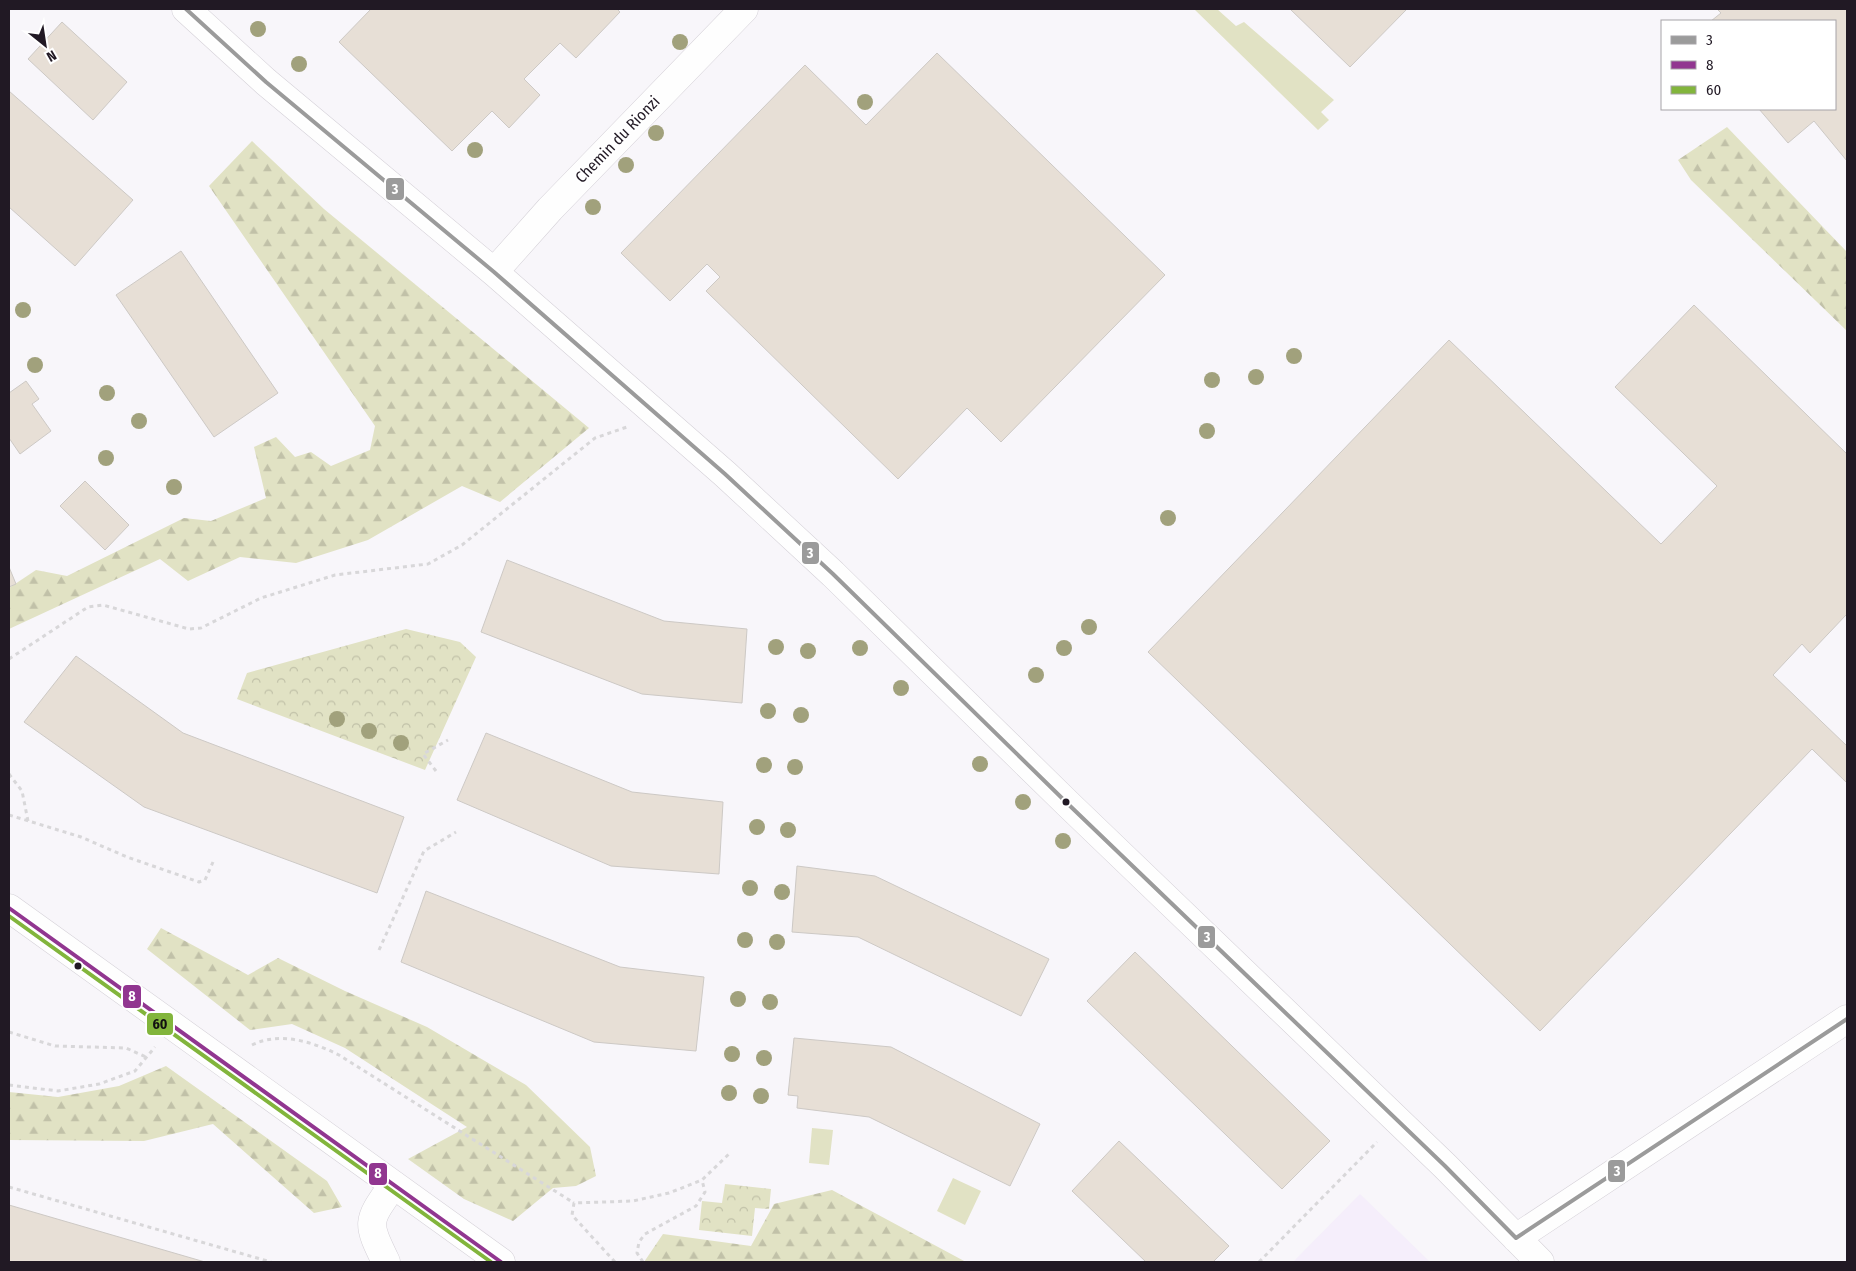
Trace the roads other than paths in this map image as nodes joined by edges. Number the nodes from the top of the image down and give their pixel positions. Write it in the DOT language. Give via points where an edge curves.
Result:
graph roads {
  1 [pos="186,9"];
  2 [pos="744,9"];
  3 [pos="494,272"];
  4 [pos="9,908"];
  5 [pos="1847,1019"];
  6 [pos="393,1185"];
  7 [pos="1516,1238"];
  8 [pos="386,1262"];
  9 [pos="501,1262"];
  10 [pos="1540,1262"];
  1 -- 3 [label="street" via="266,82"];
  2 -- 3 [label="street, Chemin du Rionzi" via="550,209"];
  3 -- 7 [label="street" via="725,474 833,574"];
  4 -- 6 [label="street"];
  5 -- 7 [label="street"];
  6 -- 8 [label="street" via="374,1212 371,1226"];
  6 -- 9 [label="street"];
  7 -- 10 [label="street"];
}
